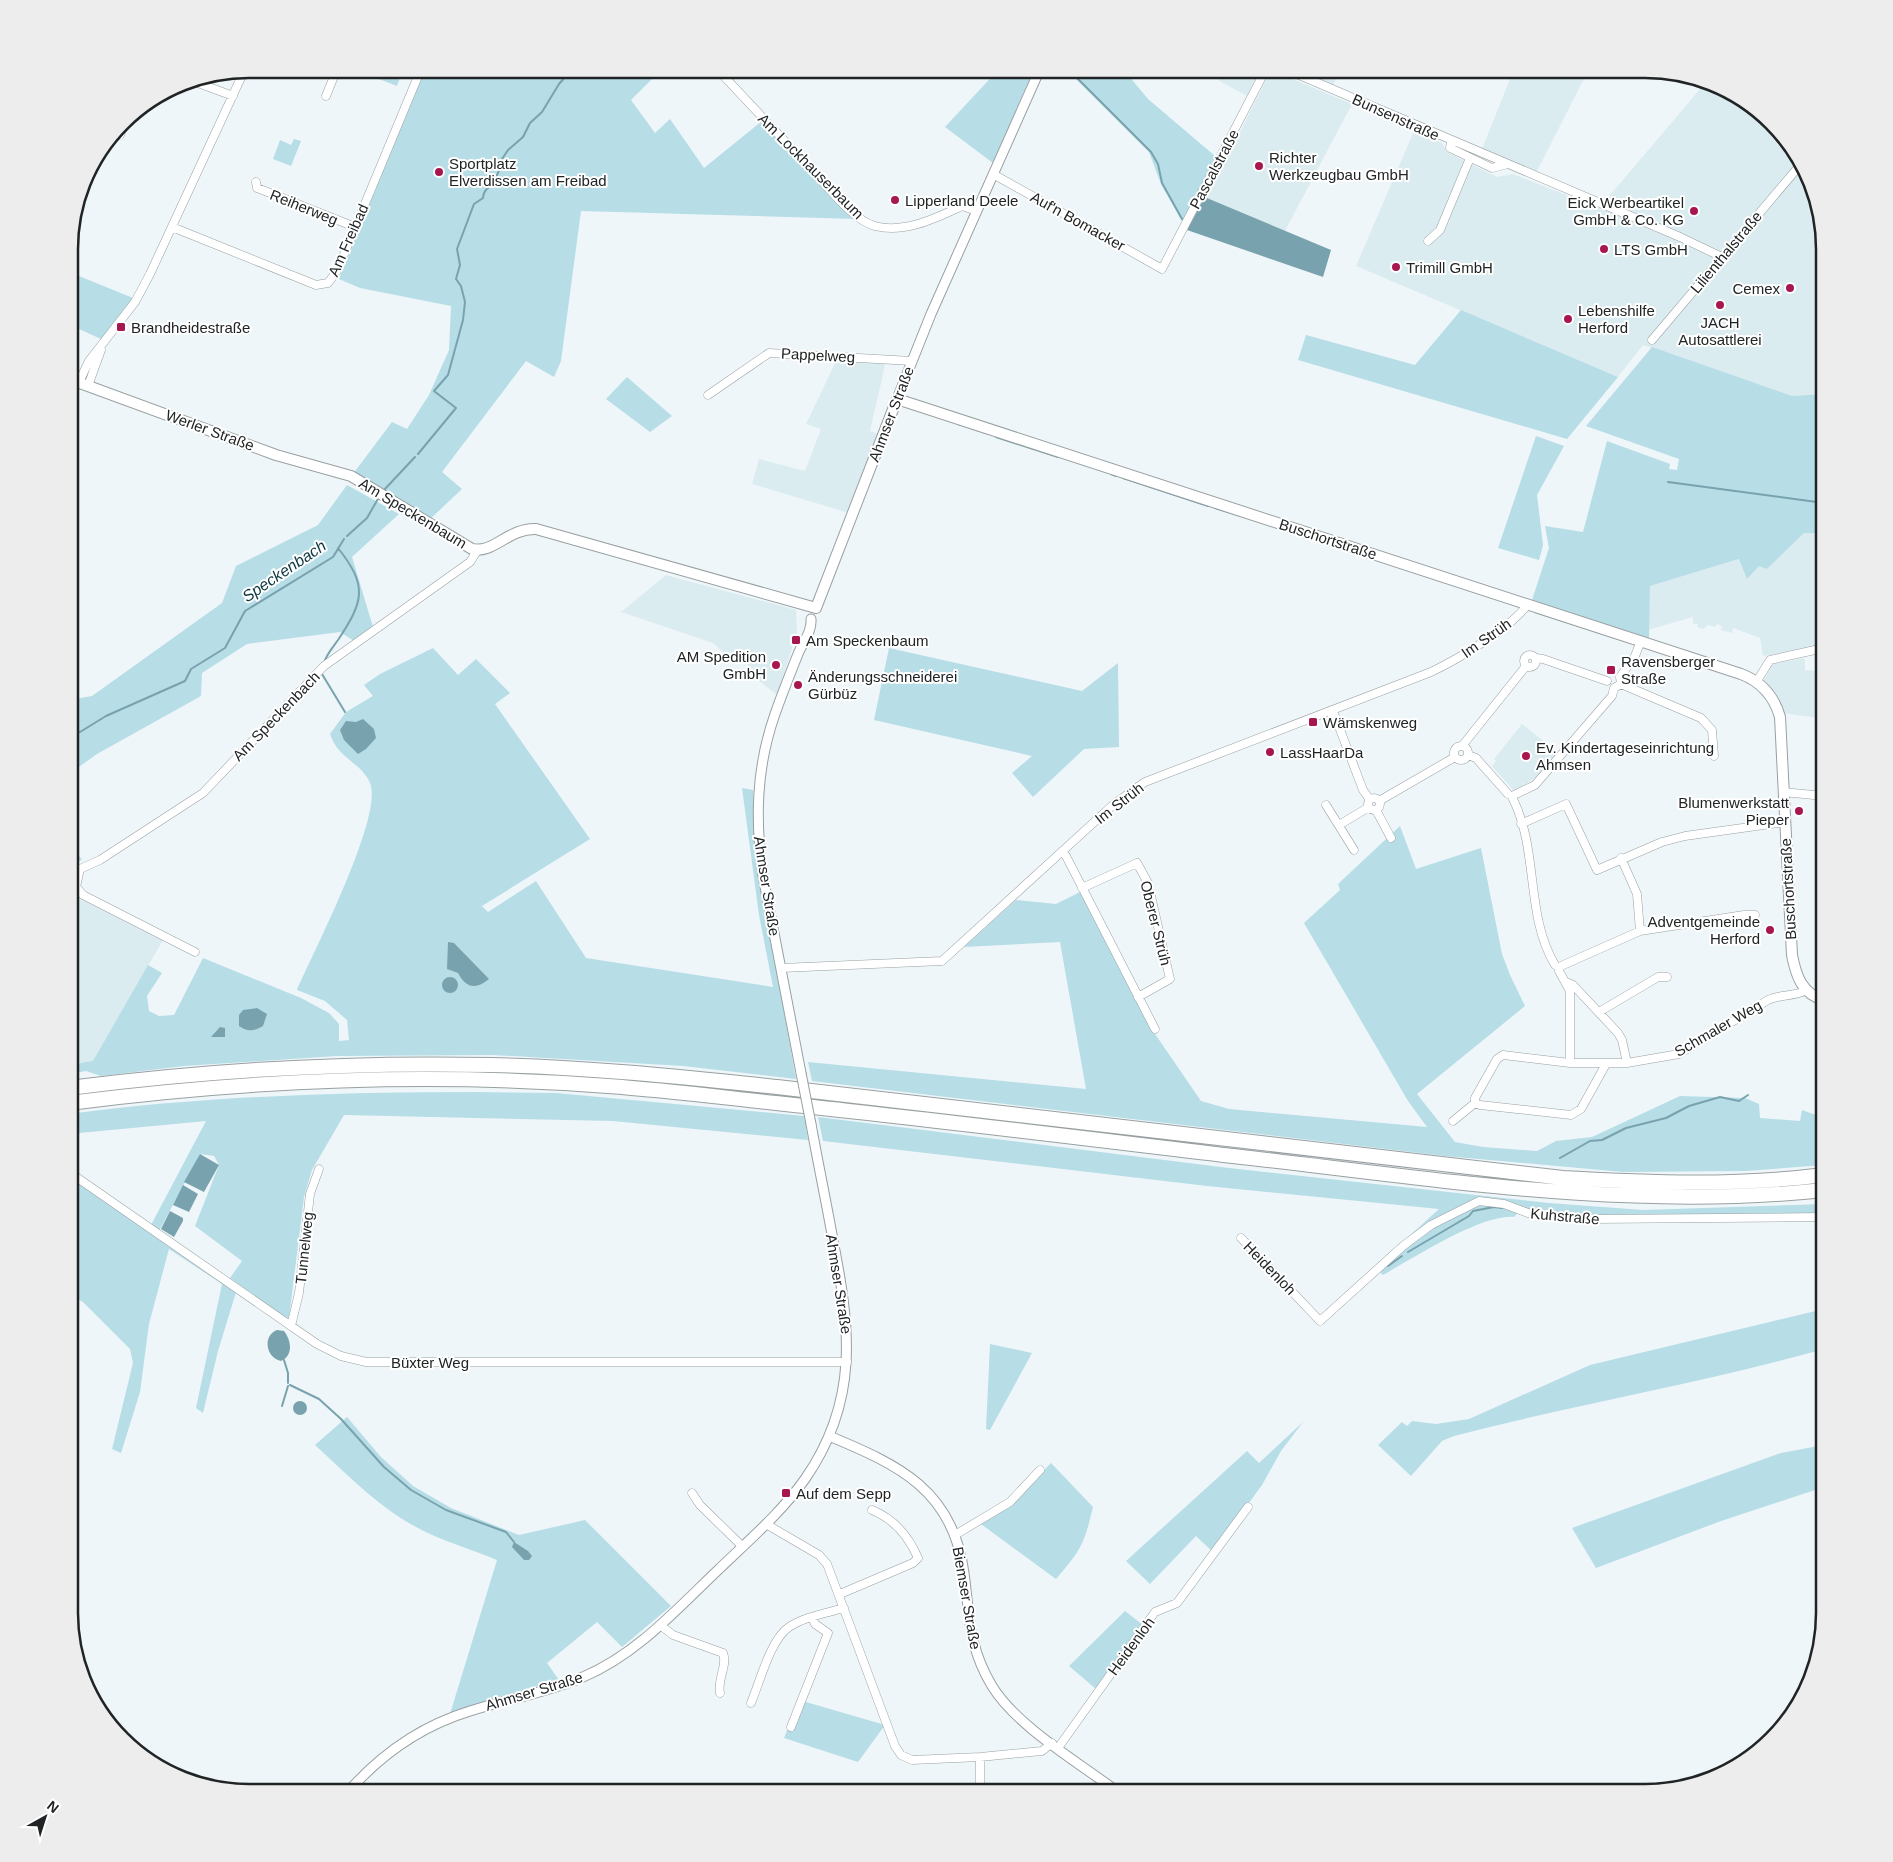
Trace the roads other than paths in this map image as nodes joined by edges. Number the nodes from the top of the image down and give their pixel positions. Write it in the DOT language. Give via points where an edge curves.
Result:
graph roads {
  1 [pos="241,78"];
  2 [pos="333,78"];
  3 [pos="417,78"];
  4 [pos="725,78"];
  5 [pos="1036,78"];
  6 [pos="1261,78"];
  7 [pos="1305,78"];
  8 [pos="201,84"];
  9 [pos="233,96"];
  10 [pos="326,96"];
  11 [pos="1451,142"];
  12 [pos="1470,158"];
  13 [pos="1508,164"];
  14 [pos="1796,170"];
  15 [pos="993,174"];
  16 [pos="256,182"];
  17 [pos="977,211"];
  18 [pos="355,227"];
  19 [pos="172,228"];
  20 [pos="1428,241"];
  21 [pos="1722,257"];
  22 [pos="1162,269"];
  23 [pos="1652,340"];
  24 [pos="912,361"];
  25 [pos="79,382"];
  26 [pos="708,395"];
  27 [pos="897,399"];
  28 [pos="353,477"];
  29 [pos="477,551"];
  30 [pos="1528,604"];
  31 [pos="816,608"];
  32 [pos="1641,641"];
  33 [pos="1816,650"];
  34 [pos="1607,681"];
  35 [pos="1757,681"];
  36 [pos="1618,683"];
  37 [pos="1333,711"];
  38 [pos="1462,746"];
  39 [pos="1468,755"];
  40 [pos="1714,756"];
  41 [pos="1455,757"];
  42 [pos="1783,792"];
  43 [pos="1816,795"];
  44 [pos="1512,796"];
  45 [pos="1326,804"];
  46 [pos="1372,806"];
  47 [pos="1785,822"];
  48 [pos="1521,824"];
  49 [pos="1339,825"];
  50 [pos="1391,838"];
  51 [pos="1354,850"];
  52 [pos="1062,852"];
  53 [pos="1622,858"];
  54 [pos="80,869"];
  55 [pos="78,878"];
  56 [pos="1082,888"];
  57 [pos="78,889"];
  58 [pos="1755,915"];
  59 [pos="1640,931"];
  60 [pos="195,952"];
  61 [pos="1558,967"];
  62 [pos="781,968"];
  63 [pos="1667,977"];
  64 [pos="1566,982"];
  65 [pos="1807,990"];
  66 [pos="1816,995"];
  67 [pos="1138,997"];
  68 [pos="1599,1012"];
  69 [pos="1154,1029"];
  70 [pos="1570,1063"];
  71 [pos="1628,1063"];
  72 [pos="1606,1064"];
  73 [pos="78,1087"];
  74 [pos="78,1102"];
  75 [pos="1475,1103"];
  76 [pos="1452,1121"];
  77 [pos="319,1170"];
  78 [pos="1816,1176"];
  79 [pos="78,1178"];
  80 [pos="1816,1191"];
  81 [pos="1788,1194"];
  82 [pos="1816,1196"];
  83 [pos="1816,1217"];
  84 [pos="1241,1238"];
  85 [pos="1320,1321"];
  86 [pos="291,1326"];
  87 [pos="847,1362"];
  88 [pos="829,1436"];
  89 [pos="1040,1470"];
  90 [pos="692,1493"];
  91 [pos="1248,1507"];
  92 [pos="872,1510"];
  93 [pos="766,1524"];
  94 [pos="955,1535"];
  95 [pos="743,1547"];
  96 [pos="840,1594"];
  97 [pos="844,1608"];
  98 [pos="812,1617"];
  99 [pos="660,1625"];
  100 [pos="720,1693"];
  101 [pos="751,1703"];
  102 [pos="791,1727"];
  103 [pos="1055,1745"];
  104 [pos="980,1757"];
  105 [pos="356,1784"];
  106 [pos="980,1784"];
  107 [pos="1107,1784"];
  1 -- 9 [label="street"];
  2 -- 10 [label="street"];
  3 -- 18 [label="street, Am Freibad"];
  4 -- 17 [label="street, Am Lockhauserbaum" via="866,223 900,227 929,221 962,206"];
  5 -- 15 [label="street, Ahmser Straße"];
  6 -- 22 [label="street, Pascalstraße"];
  7 -- 11 [label="street, Bunsenstraße"];
  8 -- 9 [label="street"];
  9 -- 19 [label="street"];
  11 -- 12 [label="street, Bunsenstraße" via="1450,148"];
  11 -- 13 [label="street, Bunsenstraße" via="1455,140"];
  12 -- 13 [label="street, Bunsenstraße" via="1492,168"];
  12 -- 20 [label="street" via="1440,230"];
  13 -- 21 [label="street, Bunsenstraße"];
  14 -- 21 [label="street, Lilienthalstraße"];
  15 -- 17 [label="street, Ahmser Straße"];
  15 -- 22 [label="street, Auf'n Bomacker"];
  16 -- 18 [label="street, Reiherweg" via="257,188"];
  17 -- 24 [label="street, Ahmser Straße"];
  18 -- 19 [label="street, Am Freibad" via="334,276 328,283 319,285"];
  19 -- 25 [label="street" via="135,302 89,360"];
  21 -- 23 [label="street, Lilienthalstraße"];
  24 -- 26 [label="street, Pappelweg" via="769,353"];
  24 -- 27 [label="street, Ahmser Straße"];
  25 -- 28 [label="main road, Werler Straße" via="276,455"];
  27 -- 30 [label="main road, Buschortstraße"];
  27 -- 31 [label="main road, Ahmser Straße"];
  28 -- 29 [label="main road, Am Speckenbaum"];
  29 -- 31 [label="main road, Am Speckenbaum" via="489,548 516,531 536,529"];
  29 -- 54 [label="street, Am Speckenbach" via="470,562 324,666 203,793 100,860"];
  30 -- 32 [label="main road, Buschortstraße"];
  30 -- 37 [label="street, Im Strüh" via="1512,620 1449,663"];
  31 -- 62 [label="street, Ahmser Straße" via="807,623 768,736 760,773 759,848"];
  32 -- 35 [label="main road, Buschortstraße"];
  32 -- 36 [label="street"];
  33 -- 35 [label="street" via="1770,660"];
  34 -- 36 [label="street" via="1609,686"];
  34 -- 36 [label="street" via="1611,675"];
  34 -- 38 [label="street" via="1530,654 1524,659 1526,666"];
  35 -- 42 [label="main road, Buschortstraße" via="1770,694 1780,717"];
  36 -- 40 [label="street" via="1701,718 1712,730"];
  36 -- 44 [label="street" via="1612,696 1535,785"];
  37 -- 46 [label="street"];
  37 -- 52 [label="street, Im Strüh" via="1145,782 1114,804"];
  38 -- 39 [label="street"];
  38 -- 41 [label="street" via="1455,749"];
  39 -- 41 [label="street" via="1464,760"];
  39 -- 44 [label="street" via="1476,758"];
  41 -- 46 [label="street" via="1379,801 1375,798"];
  42 -- 43 [label="street"];
  42 -- 47 [label="main road, Buschortstraße"];
  44 -- 48 [label="street"];
  45 -- 49 [label="street"];
  46 -- 49 [label="street"];
  46 -- 50 [label="street"];
  47 -- 53 [label="street" via="1685,836"];
  47 -- 65 [label="main road, Buschortstraße" via="1791,946 1797,974"];
  48 -- 53 [label="street" via="1566,804 1597,870"];
  48 -- 61 [label="street" via="1541,936"];
  49 -- 51 [label="street"];
  52 -- 56 [label="street"];
  52 -- 62 [label="street, Im Strüh" via="942,961"];
  53 -- 59 [label="street" via="1637,894"];
  54 -- 55 [label="street"];
  56 -- 67 [label="street"];
  56 -- 67 [label="street, Oberer Strüh" via="1137,863 1148,883 1170,979"];
  57 -- 60 [label="street" via="83,895"];
  58 -- 59 [label="street"];
  59 -- 61 [label="street"];
  61 -- 64 [label="street"];
  62 -- 87 [label="street, Ahmser Straße, bridge" via="845,1303"];
  63 -- 68 [label="street" via="1658,977"];
  64 -- 68 [label="street" via="1573,984"];
  64 -- 70 [label="street" via="1570,990"];
  65 -- 66 [label="main road"];
  65 -- 71 [label="street, Schmaler Weg" via="1800,994 1776,996 1679,1054"];
  67 -- 69 [label="street"];
  68 -- 71 [label="street" via="1622,1040"];
  70 -- 72 [label="street, Schmaler Weg"];
  70 -- 75 [label="street, Schmaler Weg" via="1499,1057"];
  71 -- 72 [label="street, Schmaler Weg"];
  72 -- 75 [label="street" via="1581,1109 1571,1115"];
  73 -- 78 [label="highway" via="184,1075 343,1066 432,1064 552,1068 759,1085 1563,1178 1634,1182"];
  74 -- 81 [label="highway" via="183,1090 327,1082 490,1080 597,1085 1539,1191 1682,1198"];
  75 -- 76 [label="street"];
  77 -- 86 [label="street, Tunnelweg" via="310,1194 299,1293"];
  79 -- 86 [label="street, Büxter Weg"];
  80 -- 81 [label="highway"];
  81 -- 82 [label="highway"];
  83 -- 85 [label="street, Kuhstraße" via="1593,1219 1528,1213 1504,1204 1479,1201 1431,1225 1403,1246"];
  84 -- 85 [label="street, Heidenloh"];
  86 -- 87 [label="street, Büxter Weg" via="341,1356 366,1362"];
  87 -- 88 [label="street, Ahmser Straße" via="842,1396"];
  88 -- 93 [label="street, Ahmser Straße" via="805,1480"];
  88 -- 94 [label="street, Biemser Straße" via="879,1457 913,1478 940,1508"];
  89 -- 94 [label="street" via="1010,1502"];
  90 -- 95 [label="street"];
  91 -- 103 [label="street, Heidenloh" via="1177,1603 1155,1612"];
  92 -- 96 [label="street" via="884,1515 910,1540 918,1558"];
  93 -- 95 [label="street, Ahmser Straße"];
  93 -- 96 [label="street" via="819,1555 827,1564"];
  94 -- 103 [label="street, Biemser Straße" via="964,1572 971,1637 984,1671 1014,1712"];
  95 -- 99 [label="street, Ahmser Straße"];
  96 -- 97 [label="street"];
  97 -- 98 [label="street"];
  97 -- 104 [label="street" via="901,1755 912,1760"];
  98 -- 101 [label="street" via="790,1627 778,1638"];
  98 -- 102 [label="street" via="815,1624 828,1633"];
  99 -- 100 [label="street" via="673,1635 724,1653 718,1683"];
  99 -- 105 [label="street, Ahmser Straße" via="619,1657 583,1677 471,1711 418,1734 379,1761"];
  103 -- 104 [label="street" via="1042,1751"];
  103 -- 107 [label="street, Biemser Straße"];
  104 -- 106 [label="street"];
}
